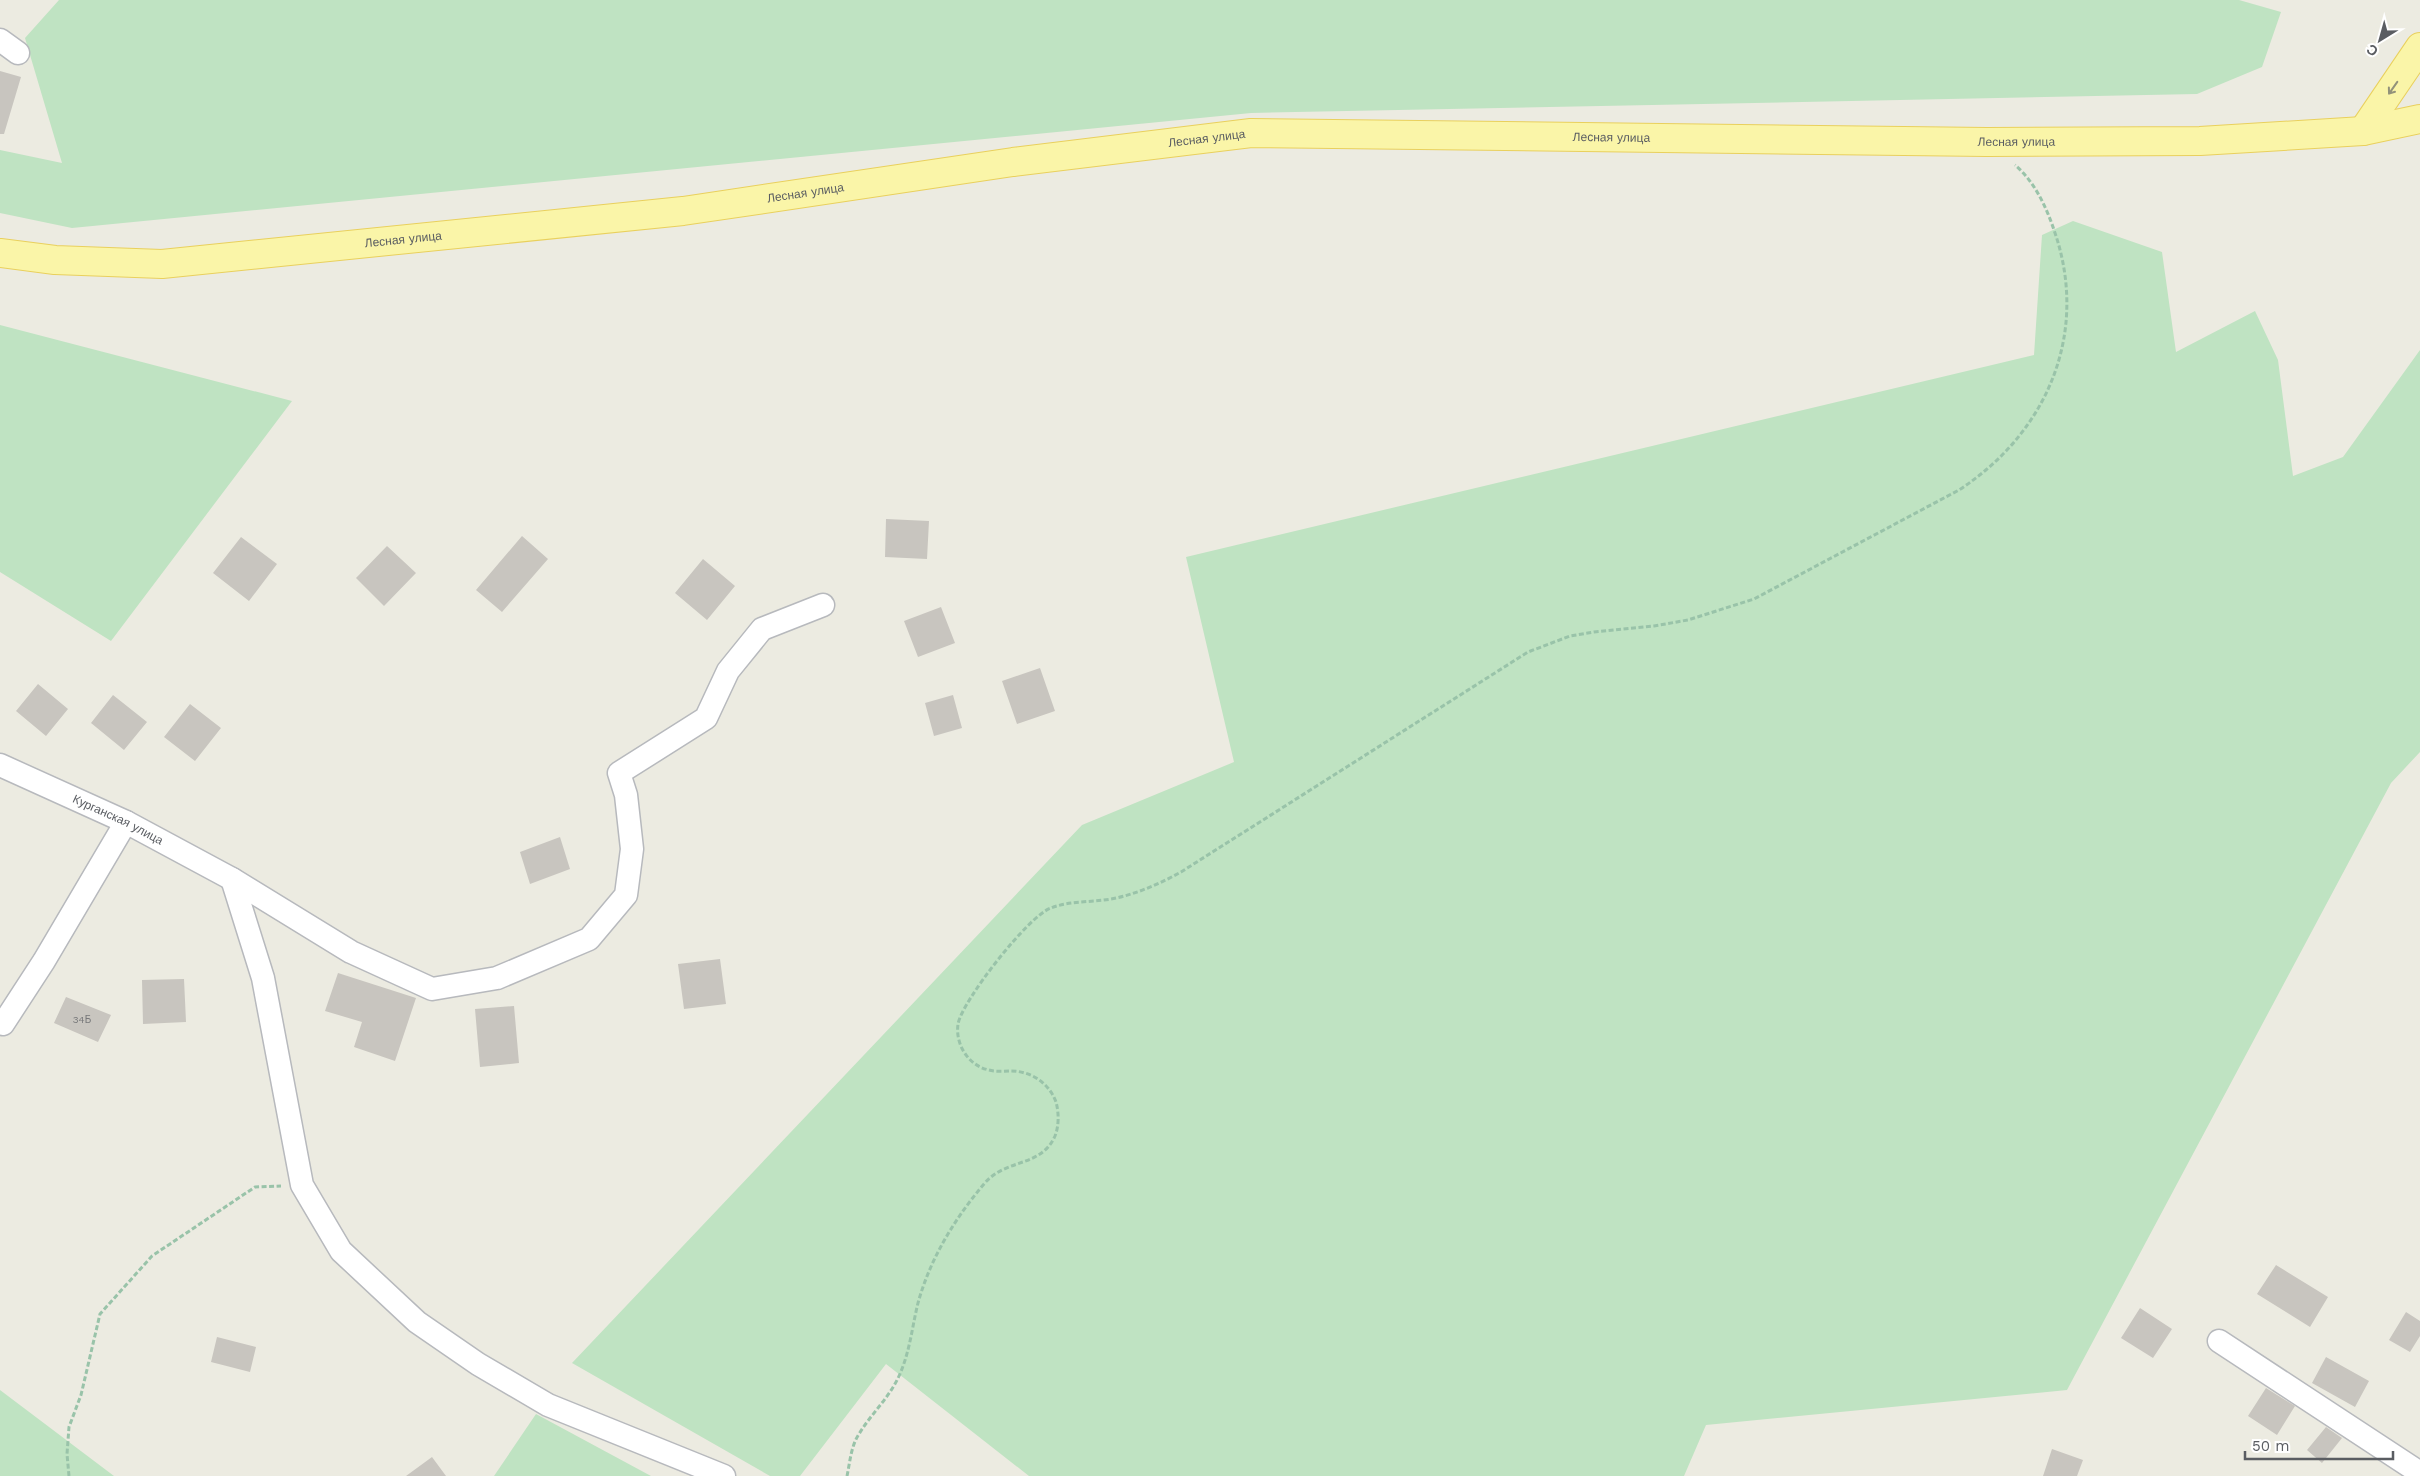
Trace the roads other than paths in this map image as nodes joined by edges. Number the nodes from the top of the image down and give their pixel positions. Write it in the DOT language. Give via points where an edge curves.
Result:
graph roads {
  1 [pos="0,40"];
  2 [pos="2420,47"];
  3 [pos="18,53"];
  4 [pos="2420,119"];
  5 [pos="2363,131"];
  6 [pos="0,253"];
  7 [pos="822,605"];
  8 [pos="0,765"];
  9 [pos="126,822"];
  10 [pos="232,879"];
  11 [pos="3,1024"];
  12 [pos="2219,1341"];
  13 [pos="2420,1473"];
  14 [pos="724,1476"];
  1 -- 3 [label="street"];
  2 -- 5 [label="main road, one-way"];
  4 -- 5 [label="main road, Лесная улица"];
  5 -- 6 [label="main road, Лесная улица" via="2200,141 1987,142 1251,133 1013,162 683,211 162,264 55,260"];
  7 -- 10 [label="street, Курганская улица" via="762,629 728,671 706,718 619,773 626,795 632,849 626,894 589,940 497,978 432,989 351,952"];
  8 -- 9 [label="street, Курганская улица"];
  9 -- 10 [label="street, Курганская улица"];
  9 -- 11 [label="street"];
  10 -- 14 [label="street" via="264,978 302,1185 341,1251 417,1322 478,1364 548,1404"];
  12 -- 13 [label="street"];
}
